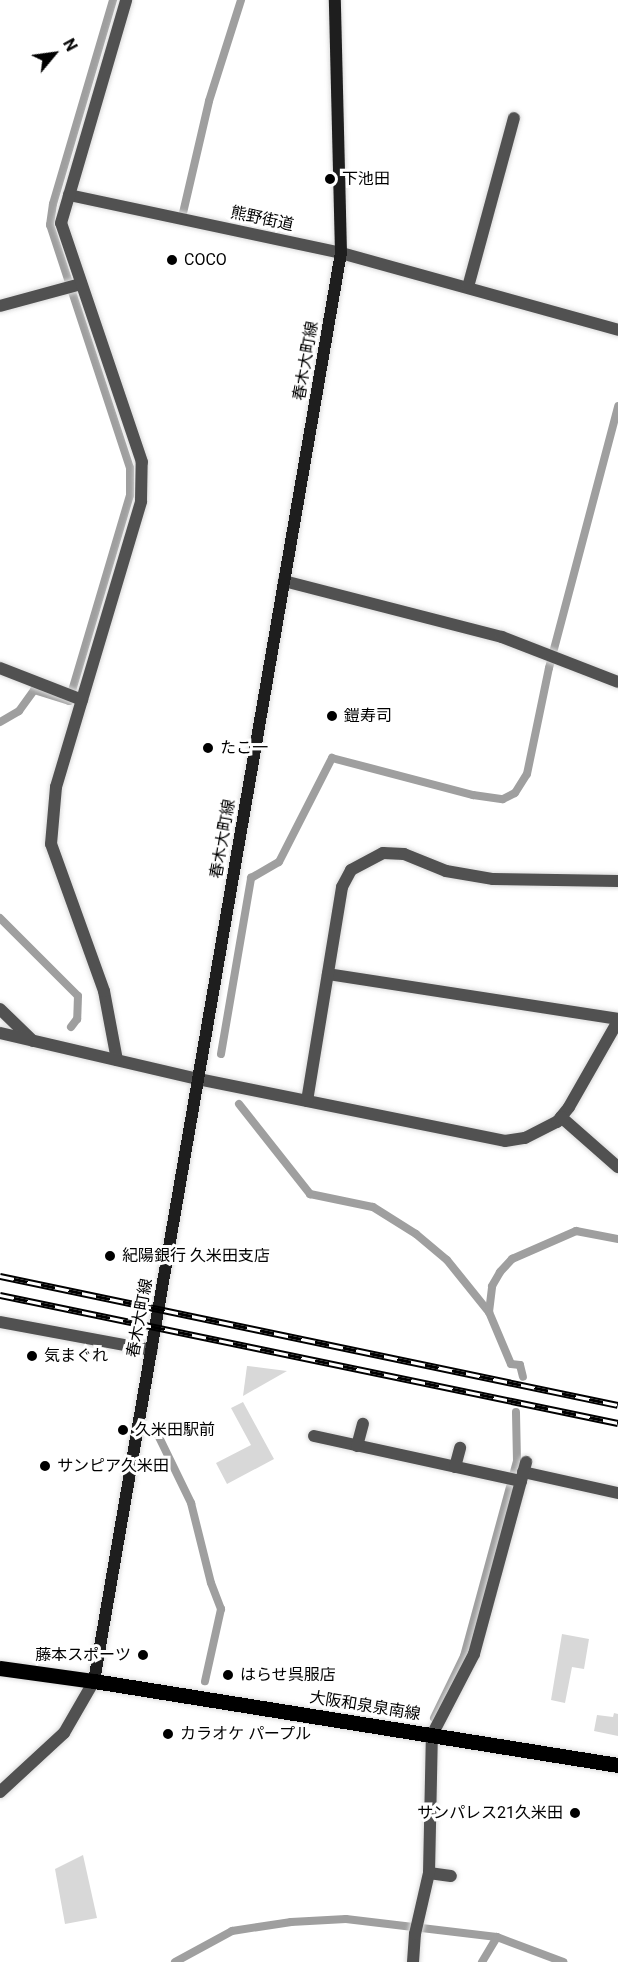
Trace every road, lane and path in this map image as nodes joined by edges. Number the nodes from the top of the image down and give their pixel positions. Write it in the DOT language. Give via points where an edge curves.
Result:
graph roads {
  1 [pos="126,0"];
  2 [pos="335,0"];
  3 [pos="514,118"];
  4 [pos="69,195"];
  5 [pos="341,253"];
  6 [pos="81,284"];
  7 [pos="468,287"];
  8 [pos="0,306"];
  9 [pos="618,330"];
  10 [pos="284,581"];
  11 [pos="0,668"];
  12 [pos="618,682"];
  13 [pos="82,700"];
  14 [pos="618,881"];
  15 [pos="328,974"];
  16 [pos="0,1009"];
  17 [pos="618,1020"];
  18 [pos="0,1033"];
  19 [pos="33,1041"];
  20 [pos="117,1060"];
  21 [pos="198,1079"];
  22 [pos="307,1101"];
  23 [pos="561,1117"];
  24 [pos="618,1167"];
  25 [pos="0,1322"];
  26 [pos="151,1350"];
  27 [pos="363,1424"];
  28 [pos="314,1436"];
  29 [pos="357,1446"];
  30 [pos="460,1448"];
  31 [pos="455,1467"];
  32 [pos="523,1472"];
  33 [pos="618,1493"];
  34 [pos="0,1668"];
  35 [pos="94,1681"];
  36 [pos="432,1735"];
  37 [pos="618,1765"];
  38 [pos="0,1792"];
  39 [pos="429,1873"];
  40 [pos="451,1876"];
  41 [pos="414,1962"];
  1 -- 4 [label="street"];
  2 -- 5 [label="main road, 春木大町線"];
  3 -- 7 [label="street"];
  4 -- 5 [label="street, 熊野街道"];
  4 -- 6 [label="street" via="61,223"];
  5 -- 7 [label="street, 熊野街道"];
  5 -- 10 [label="main road, 春木大町線"];
  6 -- 8 [label="street"];
  6 -- 13 [label="street" via="142,462 141,501"];
  7 -- 9 [label="street, 熊野街道"];
  10 -- 12 [label="street" via="502,637"];
  10 -- 21 [label="main road, 春木大町線"];
  11 -- 13 [label="street"];
  13 -- 20 [label="street" via="56,787 51,844 104,991"];
  14 -- 15 [label="street" via="493,879 446,871 404,854 383,853 351,870 342,887"];
  15 -- 17 [label="street"];
  15 -- 22 [label="street"];
  16 -- 19 [label="street"];
  17 -- 23 [label="street"];
  18 -- 19 [label="street"];
  19 -- 20 [label="street"];
  20 -- 21 [label="street"];
  21 -- 22 [label="street"];
  21 -- 26 [label="main road, 春木大町線"];
  22 -- 23 [label="street" via="506,1141 542,1132"];
  23 -- 24 [label="street"];
  25 -- 26 [label="street"];
  26 -- 35 [label="main road, 春木大町線"];
  27 -- 29 [label="street"];
  28 -- 29 [label="street"];
  29 -- 31 [label="street"];
  30 -- 31 [label="street"];
  31 -- 32 [label="street"];
  32 -- 33 [label="street"];
  32 -- 36 [label="street" via="474,1654"];
  34 -- 35 [label="main road, 大阪和泉泉南線"];
  35 -- 36 [label="main road, 大阪和泉泉南線"];
  35 -- 38 [label="street" via="64,1733"];
  36 -- 37 [label="main road, 大阪和泉泉南線"];
  36 -- 39 [label="street"];
  39 -- 40 [label="street"];
  39 -- 41 [label="street" via="415,1934"];
}
